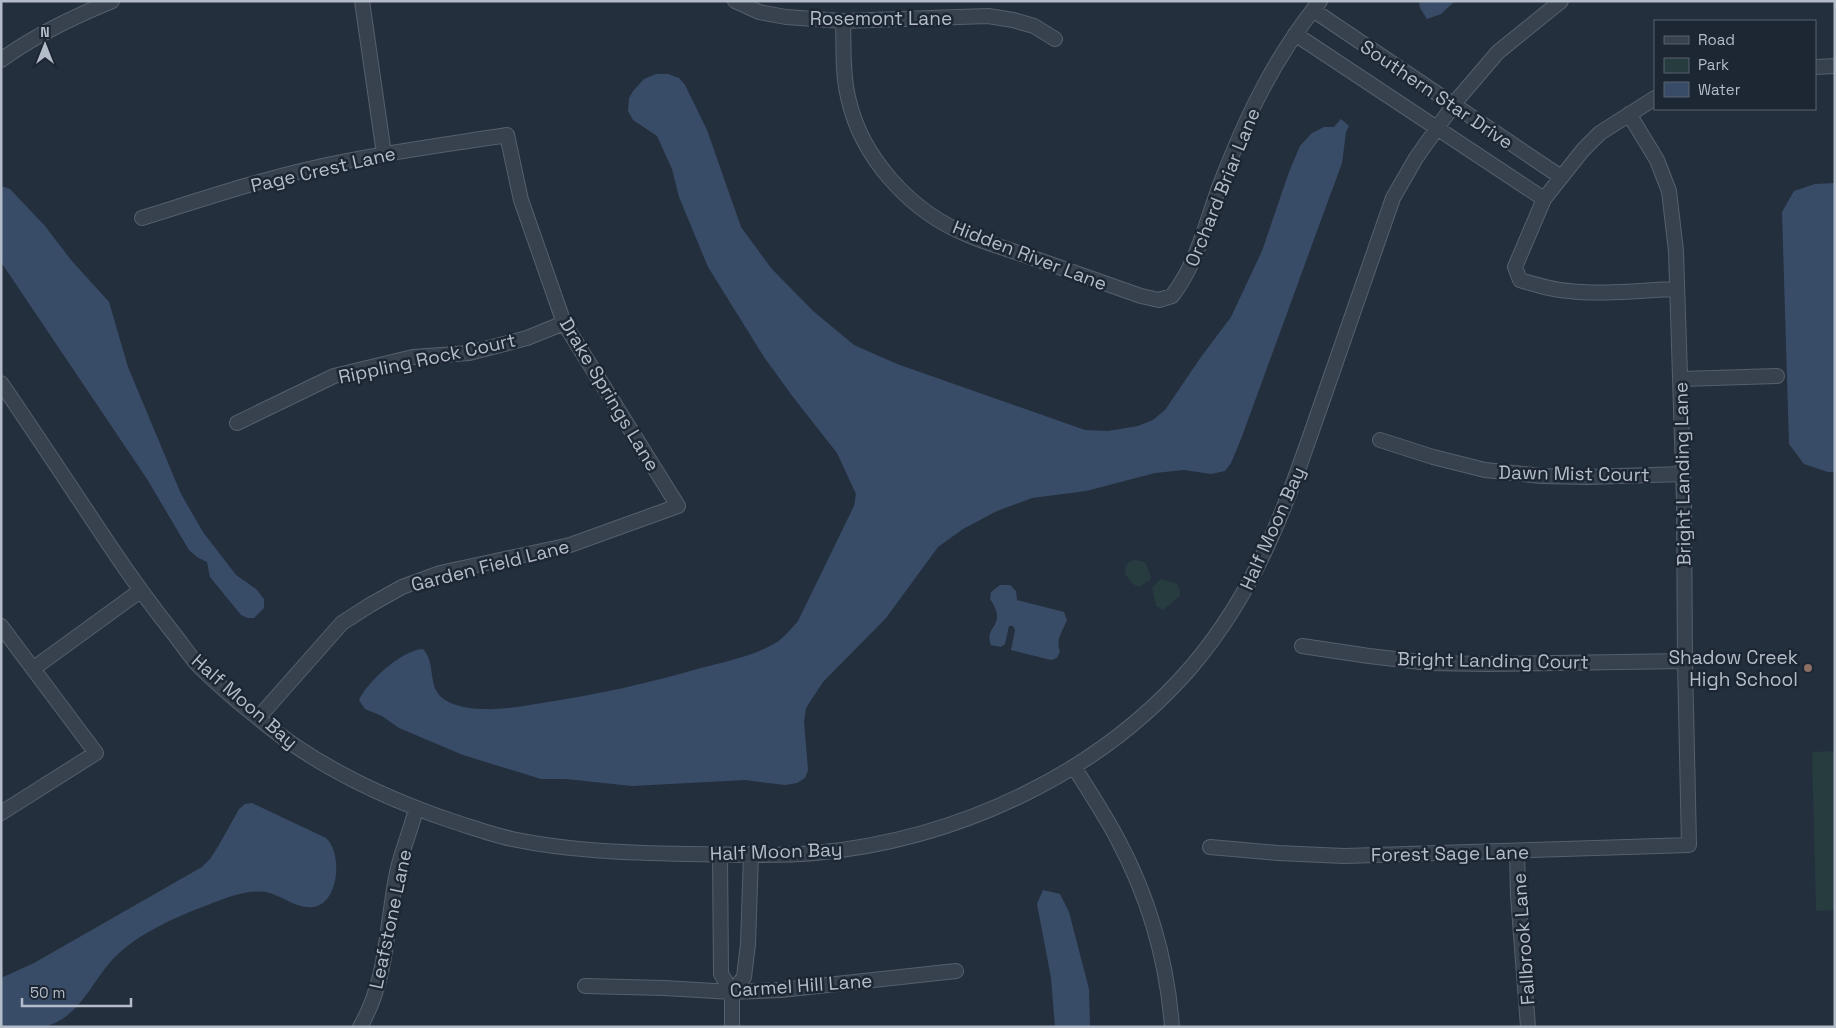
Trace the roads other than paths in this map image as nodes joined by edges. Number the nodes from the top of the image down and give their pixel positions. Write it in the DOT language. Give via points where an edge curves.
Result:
graph roads {
  1 [pos="112,1"];
  2 [pos="362,1"];
  3 [pos="735,1"];
  4 [pos="1561,1"];
  5 [pos="1316,6"];
  6 [pos="843,21"];
  7 [pos="1296,34"];
  8 [pos="1055,39"];
  9 [pos="1,60"];
  10 [pos="1835,66"];
  11 [pos="1816,67"];
  12 [pos="1654,99"];
  13 [pos="1453,105"];
  14 [pos="1629,114"];
  15 [pos="1437,128"];
  16 [pos="507,135"];
  17 [pos="384,154"];
  18 [pos="1561,177"];
  19 [pos="1544,198"];
  20 [pos="142,218"];
  21 [pos="1677,288"];
  22 [pos="1172,296"];
  23 [pos="564,323"];
  24 [pos="1777,376"];
  25 [pos="1681,379"];
  26 [pos="1,383"];
  27 [pos="237,423"];
  28 [pos="1380,440"];
  29 [pos="1683,474"];
  30 [pos="678,506"];
  31 [pos="140,591"];
  32 [pos="1,626"];
  33 [pos="1302,646"];
  34 [pos="1685,661"];
  35 [pos="34,668"];
  36 [pos="258,718"];
  37 [pos="1074,767"];
  38 [pos="416,809"];
  39 [pos="1,813"];
  40 [pos="1689,845"];
  41 [pos="1210,847"];
  42 [pos="1517,851"];
  43 [pos="720,854"];
  44 [pos="751,854"];
  45 [pos="956,970"];
  46 [pos="586,986"];
  47 [pos="732,992"];
  48 [pos="360,1027"];
  49 [pos="732,1027"];
  50 [pos="1172,1027"];
  51 [pos="1528,1027"];
  1 -- 9 [label="street" via="34,38"];
  2 -- 17 [label="street"];
  3 -- 6 [label="street, Rosemont Lane" via="759,12"];
  4 -- 13 [label="street, Half Moon Bay" via="1498,52"];
  5 -- 7 [label="street, Orchard Briar Lane"];
  5 -- 13 [label="street, Southern Star Drive"];
  6 -- 8 [label="street, Rosemont Lane" via="988,16 1034,26"];
  6 -- 22 [label="street, Hidden River Lane" via="844,71 857,126 869,152 910,200 967,235 1140,296 1159,300"];
  7 -- 15 [label="street, Southern Star Drive"];
  7 -- 22 [label="street, Orchard Briar Lane" via="1277,61 1241,130 1190,270"];
  10 -- 11 [label="street"];
  12 -- 14 [label="street"];
  13 -- 15 [label="street, Half Moon Bay"];
  13 -- 18 [label="street, Southern Star Drive"];
  14 -- 18 [label="street" via="1600,133"];
  14 -- 21 [label="street, Bright Landing Lane" via="1657,160 1668,190 1673,216"];
  15 -- 19 [label="street, Southern Star Drive"];
  15 -- 37 [label="street, Half Moon Bay" via="1393,198 1286,505 1244,594 1200,656 1162,698"];
  16 -- 17 [label="street, Page Crest Lane"];
  16 -- 23 [label="street, Drake Springs Lane" via="521,200"];
  17 -- 20 [label="street, Page Crest Lane" via="308,169"];
  18 -- 19 [label="street"];
  19 -- 21 [label="street" via="1515,267 1520,280 1568,291"];
  21 -- 25 [label="street, Bright Landing Lane"];
  23 -- 27 [label="street, Rippling Rock Court" via="527,338 469,353 413,357 334,376"];
  23 -- 30 [label="street, Drake Springs Lane"];
  24 -- 25 [label="street"];
  25 -- 29 [label="street, Bright Landing Lane"];
  26 -- 31 [label="street, Half Moon Bay"];
  28 -- 29 [label="street, Dawn Mist Court" via="1485,470 1587,477"];
  29 -- 34 [label="street, Bright Landing Lane"];
  30 -- 36 [label="street, Garden Field Lane" via="570,545 440,573 402,587 342,624"];
  31 -- 35 [label="street"];
  31 -- 36 [label="street, Half Moon Bay" via="197,663"];
  32 -- 35 [label="street"];
  33 -- 34 [label="street, Bright Landing Court" via="1429,663"];
  34 -- 40 [label="street, Bright Landing Lane"];
  35 -- 39 [label="street" via="96,753"];
  36 -- 38 [label="street, Half Moon Bay" via="297,748 353,780"];
  37 -- 44 [label="street, Half Moon Bay" via="976,816 904,838 813,853"];
  37 -- 50 [label="street" via="1118,838 1145,898 1166,977"];
  38 -- 43 [label="street, Half Moon Bay" via="508,838 542,844 598,851"];
  38 -- 48 [label="street, Leafstone Lane" via="398,868 383,967"];
  40 -- 42 [label="street, Forest Sage Lane"];
  41 -- 42 [label="street, Forest Sage Lane" via="1344,856"];
  42 -- 51 [label="street, Fallbrook Lane"];
  43 -- 44 [label="street, Half Moon Bay"];
  43 -- 47 [label="street" via="721,974"];
  44 -- 47 [label="street" via="744,977"];
  45 -- 47 [label="street, Carmel Hill Lane" via="781,990"];
  46 -- 47 [label="street, Carmel Hill Lane"];
  47 -- 49 [label="street"];
}
